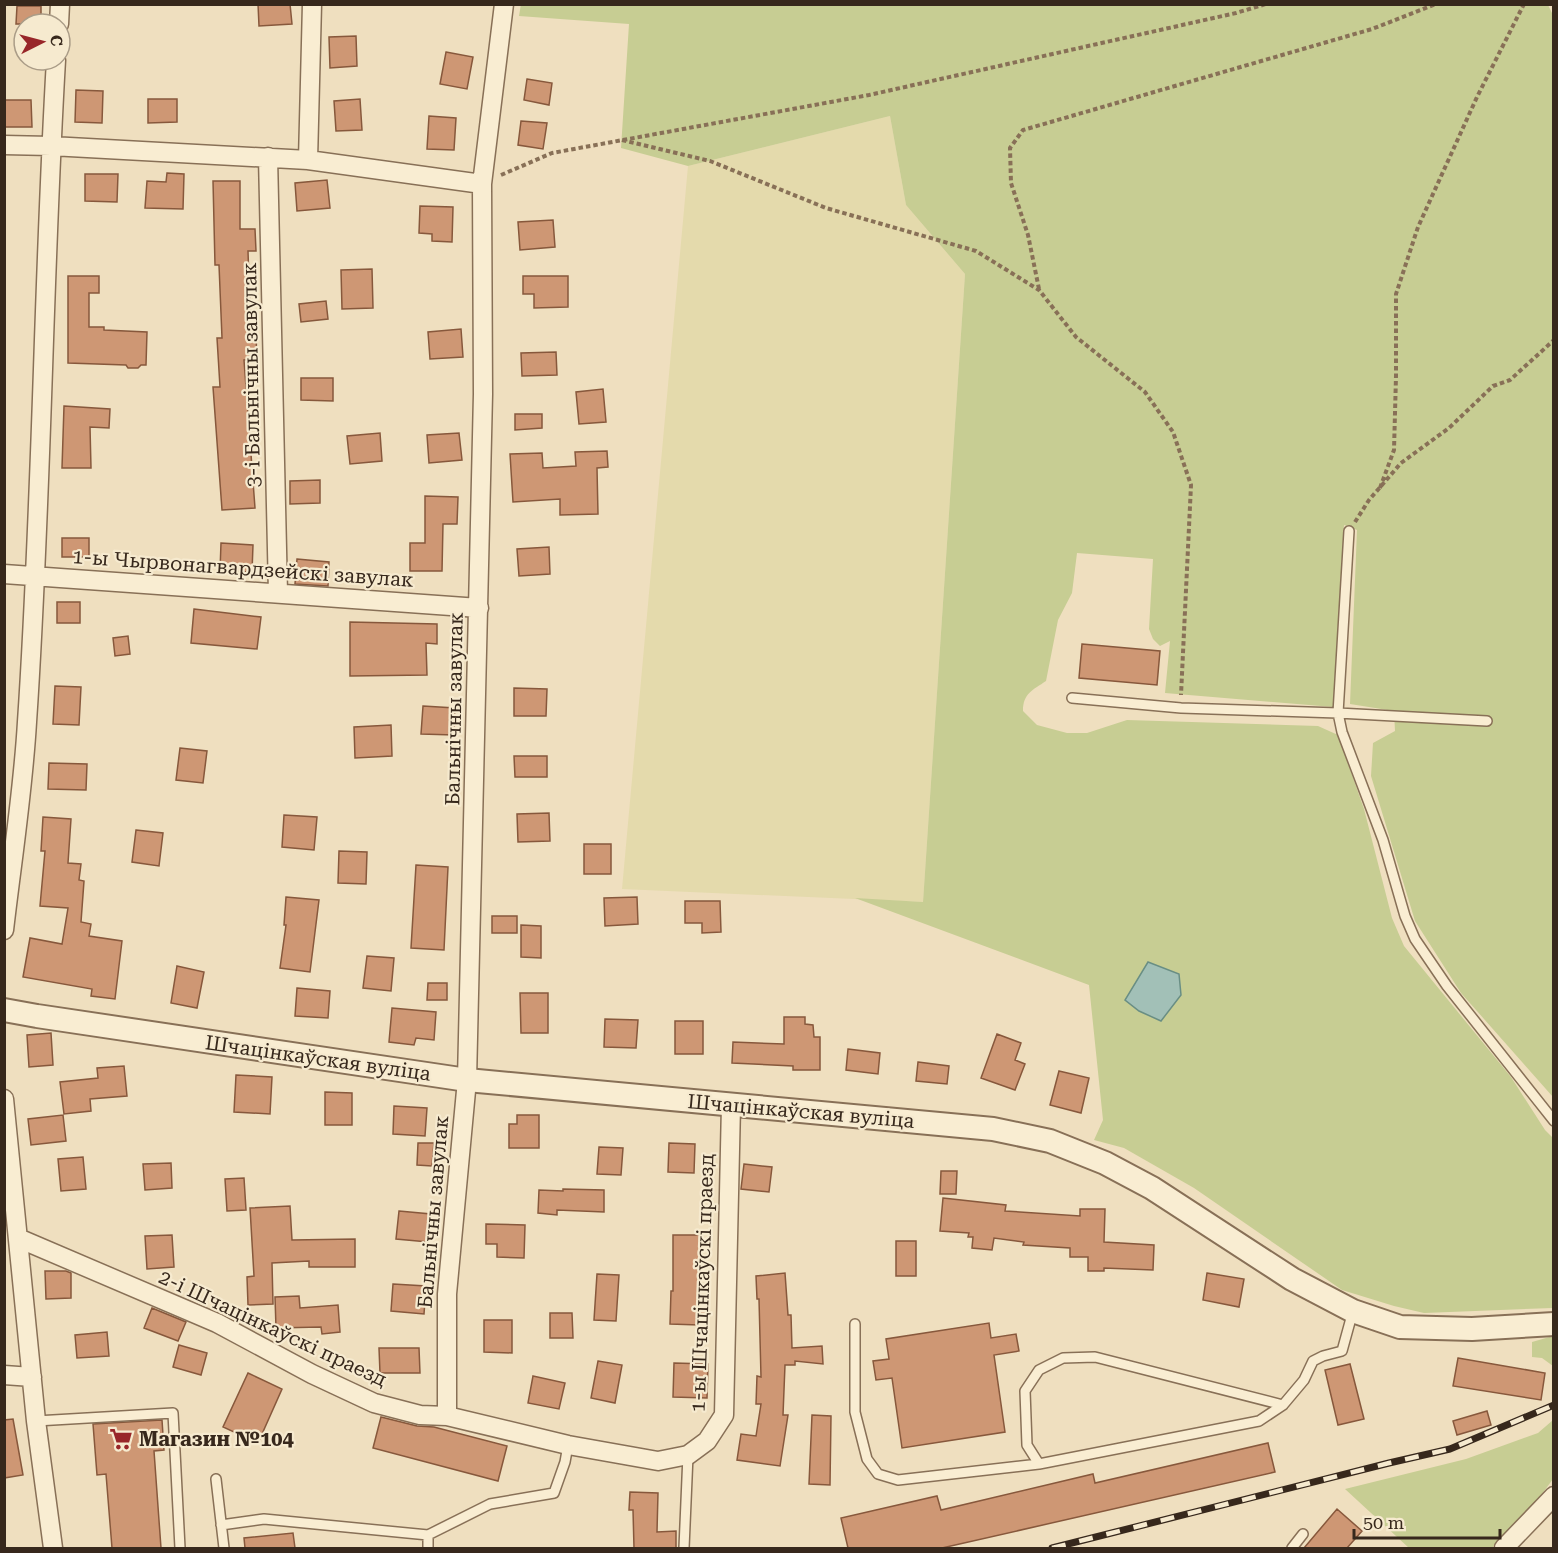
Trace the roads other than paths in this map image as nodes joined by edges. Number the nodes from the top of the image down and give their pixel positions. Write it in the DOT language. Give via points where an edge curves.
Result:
graph roads {
  1 [pos="312,4"];
  2 [pos="504,4"];
  3 [pos="55,72"];
  4 [pos="4,145"];
  5 [pos="51,146"];
  6 [pos="268,157"];
  7 [pos="308,160"];
  8 [pos="482,184"];
  9 [pos="1349,531"];
  10 [pos="4,574"];
  11 [pos="36,575"];
  12 [pos="278,593"];
  13 [pos="479,608"];
  14 [pos="1072,699"];
  15 [pos="1338,713"];
  16 [pos="1487,720"];
  17 [pos="4,930"];
  18 [pos="4,1010"];
  19 [pos="467,1080"];
  20 [pos="4,1099"];
  21 [pos="731,1104"];
  22 [pos="1554,1120"];
  23 [pos="10,1208"];
  24 [pos="18,1238"];
  25 [pos="1353,1311"];
  26 [pos="855,1323"];
  27 [pos="1554,1324"];
  28 [pos="4,1375"];
  29 [pos="32,1377"];
  30 [pos="1283,1405"];
  31 [pos="447,1416"];
  32 [pos="36,1421"];
  33 [pos="568,1445"];
  34 [pos="688,1455"];
  35 [pos="1039,1464"];
  36 [pos="216,1479"];
  37 [pos="1554,1496"];
  38 [pos="221,1525"];
  39 [pos="1304,1534"];
  40 [pos="428,1535"];
  41 [pos="52,1548"];
  42 [pos="180,1548"];
  43 [pos="224,1548"];
  44 [pos="428,1548"];
  45 [pos="684,1548"];
  46 [pos="1292,1548"];
  47 [pos="1504,1548"];
  1 -- 7 [label="street"];
  2 -- 8 [label="street, Бальнічны завулак"];
  3 -- 5 [label="street"];
  4 -- 5 [label="street"];
  5 -- 6 [label="street"];
  5 -- 11 [label="street"];
  6 -- 7 [label="street"];
  6 -- 12 [label="street, 3-і Бальнічны завулак"];
  7 -- 8 [label="street"];
  8 -- 13 [label="street, Бальнічны завулак"];
  9 -- 15 [label="lane"];
  10 -- 11 [label="street, 1-ы Чырвонагвардзейскі завулак"];
  11 -- 12 [label="street, 1-ы Чырвонагвардзейскі завулак"];
  11 -- 17 [label="street" via="27,726"];
  12 -- 13 [label="street, 1-ы Чырвонагвардзейскі завулак"];
  13 -- 19 [label="street, Бальнічны завулак"];
  14 -- 15 [label="lane" via="1181,708"];
  15 -- 16 [label="lane"];
  15 -- 22 [label="lane" via="1415,939 1447,986"];
  18 -- 19 [label="street, Шчацінкаўская вуліца"];
  19 -- 21 [label="street, Шчацінкаўская вуліца"];
  19 -- 31 [label="street, Бальнічны завулак" via="447,1294"];
  20 -- 23 [label="street"];
  21 -- 25 [label="street, Шчацінкаўская вуліца" via="993,1129 1050,1141 1105,1163 1152,1188 1292,1279"];
  21 -- 34 [label="street, 1-ы Шчацінкаўскі праезд" via="724,1416 707,1441"];
  23 -- 24 [label="street"];
  24 -- 29 [label="street"];
  24 -- 31 [label="street, 2-і Шчацінкаўскі праезд" via="217,1323 374,1403 420,1415"];
  25 -- 27 [label="street, Шчацінкаўская вуліца" via="1400,1327 1472,1329"];
  25 -- 30 [label="lane" via="1342,1351 1313,1361 1304,1380"];
  26 -- 35 [label="lane" via="855,1412 867,1459 878,1474 898,1480"];
  28 -- 29 [label="street"];
  29 -- 32 [label="street"];
  30 -- 35 [label="lane" via="1259,1421"];
  30 -- 35 [label="lane" via="1095,1357 1063,1358 1039,1370 1025,1391 1027,1445"];
  31 -- 33 [label="street, 1-ы Шчацінкаўскі праезд"];
  32 -- 41 [label="street"];
  32 -- 42 [label="lane" via="173,1413"];
  33 -- 34 [label="street, 1-ы Шчацінкаўскі праезд" via="658,1461"];
  33 -- 40 [label="lane" via="554,1493 490,1504"];
  34 -- 45 [label="lane"];
  36 -- 38 [label="lane"];
  37 -- 47 [label="street"];
  38 -- 40 [label="lane" via="264,1519"];
  38 -- 43 [label="lane"];
  39 -- 46 [label="lane"];
  40 -- 44 [label="lane"];
}
